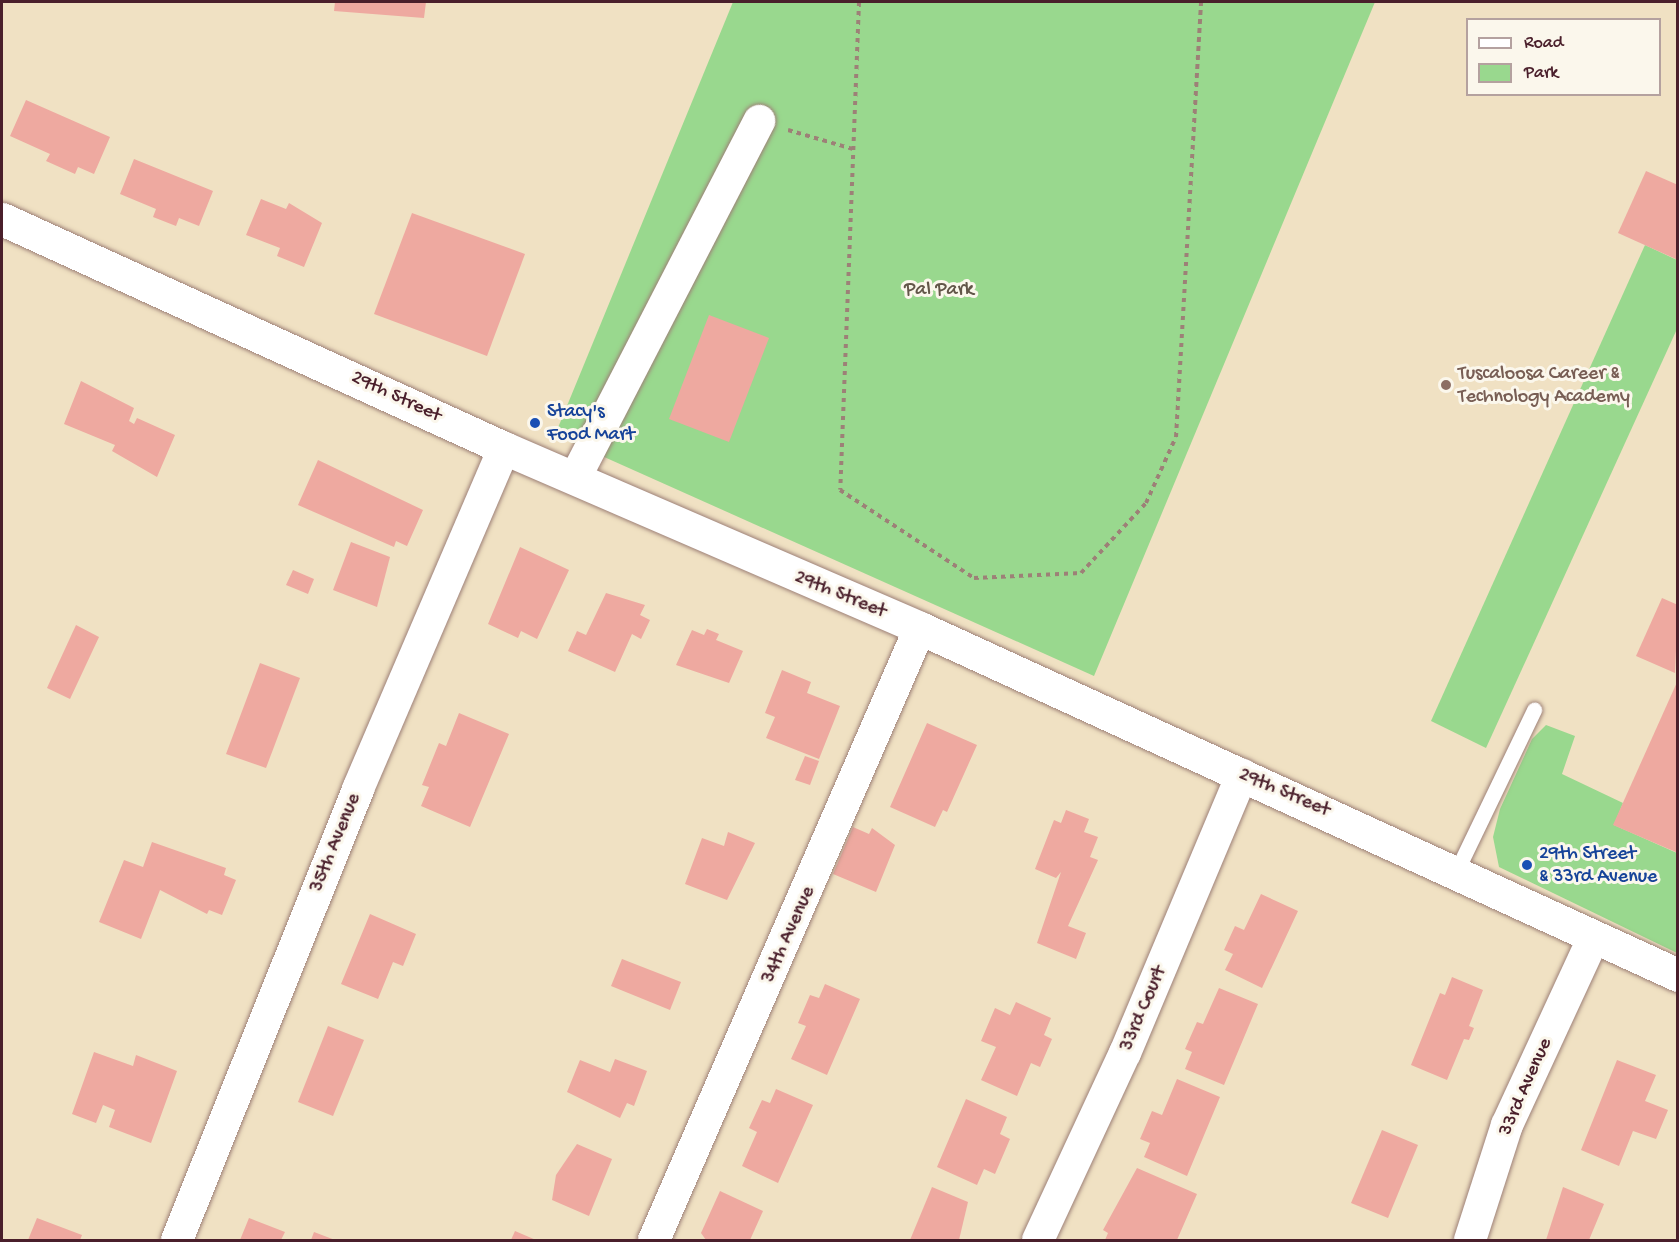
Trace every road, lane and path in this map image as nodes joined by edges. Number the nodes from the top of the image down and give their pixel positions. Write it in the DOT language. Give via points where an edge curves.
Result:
graph roads {
  1 [pos="859,2"];
  2 [pos="1201,2"];
  3 [pos="759,121"];
  4 [pos="853,149"];
  5 [pos="2,219"];
  6 [pos="504,448"];
  7 [pos="575,478"];
  8 [pos="920,628"];
  9 [pos="1534,710"];
  10 [pos="1242,775"];
  11 [pos="1457,870"];
  12 [pos="1594,937"];
  13 [pos="1677,975"];
  14 [pos="177,1240"];
  15 [pos="654,1240"];
  16 [pos="1038,1240"];
  17 [pos="1470,1240"];
  1 -- 4 [label="path"];
  2 -- 4 [label="path" via="1176,436 1146,503 1081,573 974,578 840,490"];
  3 -- 4 [label="path"];
  3 -- 7 [label="street"];
  5 -- 6 [label="street, 29th Street"];
  6 -- 7 [label="street, 29th Street"];
  6 -- 14 [label="street, 35th Avenue" via="354,799"];
  7 -- 8 [label="street, 29th Street"];
  8 -- 10 [label="street, 29th Street"];
  8 -- 15 [label="street, 34th Avenue"];
  9 -- 11 [label="lane"];
  10 -- 11 [label="street, 29th Street"];
  10 -- 16 [label="street, 33rd Court" via="1125,1053"];
  11 -- 12 [label="street, 29th Street"];
  12 -- 13 [label="street, 29th Street"];
  12 -- 17 [label="street, 33rd Avenue" via="1507,1125"];
}
